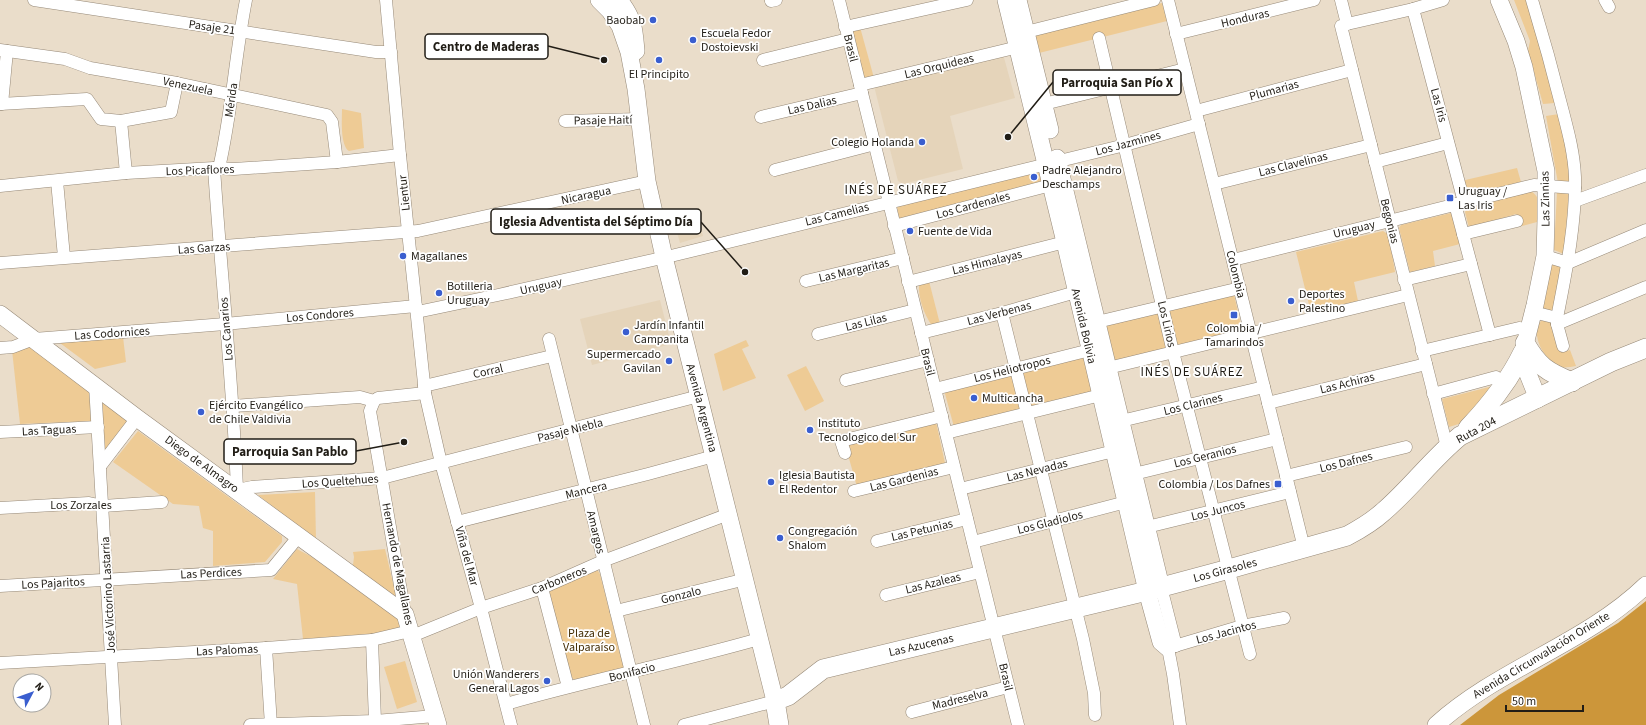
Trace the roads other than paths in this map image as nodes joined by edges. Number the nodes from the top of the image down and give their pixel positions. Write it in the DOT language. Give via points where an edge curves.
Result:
graph roads {
  1 [pos="34,0"];
  2 [pos="246,0"];
  3 [pos="386,0"];
  4 [pos="599,0"];
  5 [pos="619,0"];
  6 [pos="631,0"];
  7 [pos="839,0"];
  8 [pos="967,0"];
  9 [pos="1006,0"];
  10 [pos="1018,0"];
  11 [pos="1154,0"];
  12 [pos="1168,0"];
  13 [pos="1314,0"];
  14 [pos="1341,0"];
  15 [pos="1443,0"];
  16 [pos="1499,0"];
  17 [pos="1532,0"];
  18 [pos="73,3"];
  19 [pos="1415,5"];
  20 [pos="633,23"];
  21 [pos="1347,24"];
  22 [pos="240,32"];
  23 [pos="1026,32"];
  24 [pos="847,33"];
  25 [pos="1176,34"];
  26 [pos="1099,38"];
  27 [pos="1018,47"];
  28 [pos="4,50"];
  29 [pos="391,52"];
  30 [pos="763,60"];
  31 [pos="1185,69"];
  32 [pos="1352,70"];
  33 [pos="177,83"];
  34 [pos="1110,88"];
  35 [pos="636,89"];
  36 [pos="861,89"];
  37 [pos="232,95"];
  38 [pos="1,104"];
  39 [pos="1044,104"];
  40 [pos="1196,111"];
  41 [pos="762,117"];
  42 [pos="640,119"];
  43 [pos="120,121"];
  44 [pos="565,121"];
  45 [pos="1199,124"];
  46 [pos="1448,143"];
  47 [pos="875,144"];
  48 [pos="1125,145"];
  49 [pos="1371,145"];
  50 [pos="400,155"];
  51 [pos="337,162"];
  52 [pos="1052,162"];
  53 [pos="1375,162"];
  54 [pos="216,168"];
  55 [pos="775,170"];
  56 [pos="126,173"];
  57 [pos="1646,174"];
  58 [pos="57,181"];
  59 [pos="647,181"];
  60 [pos="1214,184"];
  61 [pos="1051,185"];
  62 [pos="1546,185"];
  63 [pos="0,186"];
  64 [pos="1575,188"];
  65 [pos="888,202"];
  66 [pos="1575,202"];
  67 [pos="1459,203"];
  68 [pos="1390,220"];
  69 [pos="1517,221"];
  70 [pos="894,226"];
  71 [pos="1646,230"];
  72 [pos="408,232"];
  73 [pos="1463,234"];
  74 [pos="1065,242"];
  75 [pos="219,247"];
  76 [pos="1545,256"];
  77 [pos="64,257"];
  78 [pos="664,257"];
  79 [pos="903,258"];
  80 [pos="1233,260"];
  81 [pos="0,263"];
  82 [pos="1568,263"];
  83 [pos="1471,264"];
  84 [pos="1404,280"];
  85 [pos="806,281"];
  86 [pos="908,282"];
  87 [pos="1646,287"];
  88 [pos="1240,288"];
  89 [pos="1076,292"];
  90 [pos="1408,295"];
  91 [pos="1163,307"];
  92 [pos="416,309"];
  93 [pos="915,310"];
  94 [pos="1533,312"];
  95 [pos="1002,313"];
  96 [pos="0,314"];
  97 [pos="1557,321"];
  98 [pos="1097,322"];
  99 [pos="225,324"];
  100 [pos="921,333"];
  101 [pos="1251,333"];
  102 [pos="818,334"];
  103 [pos="1490,335"];
  104 [pos="34,338"];
  105 [pos="548,339"];
  106 [pos="1526,342"];
  107 [pos="1563,346"];
  108 [pos="0,348"];
  109 [pos="1646,348"];
  110 [pos="1090,350"];
  111 [pos="1422,351"];
  112 [pos="1174,352"];
  113 [pos="552,356"];
  114 [pos="928,360"];
  115 [pos="1426,364"];
  116 [pos="1016,368"];
  117 [pos="1108,368"];
  118 [pos="1496,377"];
  119 [pos="846,380"];
  120 [pos="1572,382"];
  121 [pos="95,385"];
  122 [pos="1264,387"];
  123 [pos="935,389"];
  124 [pos="424,390"];
  125 [pos="1433,394"];
  126 [pos="1101,395"];
  127 [pos="699,396"];
  128 [pos="1538,399"];
  129 [pos="374,401"];
  130 [pos="1268,403"];
  131 [pos="233,406"];
  132 [pos="1187,406"];
  133 [pos="1027,413"];
  134 [pos="942,416"];
  135 [pos="137,418"];
  136 [pos="1121,421"];
  137 [pos="98,427"];
  138 [pos="571,430"];
  139 [pos="0,432"];
  140 [pos="946,433"];
  141 [pos="1277,439"];
  142 [pos="1454,442"];
  143 [pos="1406,447"];
  144 [pos="1114,451"];
  145 [pos="845,453"];
  146 [pos="714,456"];
  147 [pos="1200,458"];
  148 [pos="441,463"];
  149 [pos="101,465"];
  150 [pos="954,466"];
  151 [pos="1041,469"];
  152 [pos="1134,474"];
  153 [pos="1286,476"];
  154 [pos="382,478"];
  155 [pos="237,490"];
  156 [pos="586,490"];
  157 [pos="960,490"];
  158 [pos="854,491"];
  159 [pos="1290,492"];
  160 [pos="162,502"];
  161 [pos="1126,502"];
  162 [pos="103,506"];
  163 [pos="0,508"];
  164 [pos="1214,511"];
  165 [pos="729,514"];
  166 [pos="967,519"];
  167 [pos="1054,521"];
  168 [pos="457,522"];
  169 [pos="1147,527"];
  170 [pos="299,536"];
  171 [pos="877,541"];
  172 [pos="973,542"];
  173 [pos="1304,548"];
  174 [pos="603,561"];
  175 [pos="1229,569"];
  176 [pos="980,572"];
  177 [pos="746,579"];
  178 [pos="107,580"];
  179 [pos="1646,585"];
  180 [pos="0,586"];
  181 [pos="542,588"];
  182 [pos="1154,589"];
  183 [pos="886,595"];
  184 [pos="481,608"];
  185 [pos="1076,608"];
  186 [pos="616,611"];
  187 [pos="405,614"];
  188 [pos="1284,618"];
  189 [pos="1242,626"];
  190 [pos="994,628"];
  191 [pos="411,634"];
  192 [pos="760,639"];
  193 [pos="372,640"];
  194 [pos="1172,647"];
  195 [pos="266,648"];
  196 [pos="1250,654"];
  197 [pos="111,656"];
  198 [pos="0,663"];
  199 [pos="631,672"];
  200 [pos="568,686"];
  201 [pos="1008,687"];
  202 [pos="775,702"];
  203 [pos="506,704"];
  204 [pos="912,712"];
  205 [pos="1095,715"];
  206 [pos="436,720"];
  207 [pos="375,721"];
  208 [pos="271,724"];
  209 [pos="115,725"];
  210 [pos="250,725"];
  211 [pos="510,725"];
  212 [pos="644,725"];
  213 [pos="684,725"];
  214 [pos="779,725"];
  215 [pos="1018,725"];
  216 [pos="1180,725"];
  217 [pos="1436,725"];
  1 -- 18 [label="street, Pasaje 21"];
  2 -- 22 [label="street, Mérida"];
  3 -- 29 [label="street, Lientur"];
  4 -- 35 [label="street, Avenida Argentina" via="615,18 623,35"];
  5 -- 20 [label="street, Avenida Argentina"];
  6 -- 20 [label="street"];
  7 -- 24 [label="street, Brasil"];
  8 -- 24 [label="street"];
  9 -- 27 [label="street, Avenida Bolivia"];
  10 -- 23 [label="street, Avenida Bolivia"];
  11 -- 23 [label="street"];
  12 -- 25 [label="street, Colombia"];
  13 -- 25 [label="street, Honduras"];
  14 -- 21 [label="street, Begonias"];
  15 -- 19 [label="street"];
  16 -- 62 [label="street, Las Zinnias" via="1524,67 1546,171"];
  17 -- 64 [label="street" via="1551,61 1572,148"];
  18 -- 22 [label="street, Pasaje 21"];
  19 -- 21 [label="street"];
  19 -- 46 [label="street, Las Iris"];
  20 -- 35 [label="street, Avenida Argentina" via="637,64"];
  21 -- 32 [label="street, Begonias" via="1341,26"];
  22 -- 29 [label="street, Pasaje 21"];
  22 -- 37 [label="street, Mérida"];
  23 -- 39 [label="street, Avenida Bolivia"];
  24 -- 30 [label="street"];
  24 -- 36 [label="street, Brasil"];
  25 -- 31 [label="street, Colombia"];
  26 -- 34 [label="street, Los Lirios"];
  27 -- 36 [label="street, Las Orquideas"];
  27 -- 52 [label="street, Avenida Bolivia"];
  28 -- 33 [label="street, Venezuela" via="65,59 90,68"];
  28 -- 38 [label="street"];
  29 -- 50 [label="street, Lientur"];
  31 -- 34 [label="street"];
  31 -- 40 [label="street, Colombia"];
  32 -- 40 [label="street, Plumarias"];
  32 -- 49 [label="street, Begonias"];
  33 -- 37 [label="street, Venezuela"];
  33 -- 43 [label="street" via="171,112"];
  34 -- 39 [label="street"];
  34 -- 48 [label="street, Los Lirios"];
  35 -- 42 [label="street, Avenida Argentina"];
  36 -- 41 [label="street, Las Dalias"];
  36 -- 47 [label="street, Brasil"];
  37 -- 51 [label="street, Venezuela" via="327,115 332,122"];
  37 -- 54 [label="street, Mérida"];
  38 -- 43 [label="street" via="87,99 101,119"];
  39 -- 52 [label="street, Avenida Bolivia"];
  40 -- 45 [label="street, Colombia"];
  42 -- 44 [label="street, Pasaje Haití"];
  42 -- 59 [label="street, Avenida Argentina"];
  43 -- 56 [label="street"];
  45 -- 48 [label="street, Los Jazmines"];
  45 -- 60 [label="street, Colombia"];
  46 -- 53 [label="street"];
  46 -- 67 [label="street, Las Iris"];
  47 -- 55 [label="street"];
  47 -- 65 [label="street, Brasil"];
  48 -- 52 [label="street, Los Jazmines"];
  48 -- 91 [label="street, Los Lirios"];
  49 -- 53 [label="street, Begonias"];
  49 -- 60 [label="street, Las Clavelinas"];
  50 -- 51 [label="street, Los Picaflores"];
  50 -- 72 [label="street, Lientur"];
  51 -- 54 [label="street, Los Picaflores"];
  52 -- 61 [label="street, Avenida Bolivia"];
  52 -- 65 [label="street, Las Camelias"];
  52 -- 98 [label="street, Avenida Bolivia"];
  53 -- 68 [label="street, Begonias"];
  54 -- 56 [label="street, Los Picaflores"];
  54 -- 75 [label="street, Los Canarios"];
  56 -- 58 [label="street, Los Picaflores"];
  57 -- 66 [label="street"];
  58 -- 63 [label="street, Los Picaflores"];
  58 -- 77 [label="street"];
  59 -- 72 [label="street, Nicaragua"];
  59 -- 78 [label="street, Avenida Argentina"];
  60 -- 80 [label="street, Colombia"];
  61 -- 70 [label="street, Los Cardenales"];
  61 -- 74 [label="street, Avenida Bolivia"];
  62 -- 64 [label="street, Uruguay"];
  62 -- 67 [label="street, Uruguay" via="1534,185"];
  62 -- 76 [label="street, Las Zinnias"];
  64 -- 66 [label="street"];
  65 -- 70 [label="street, Brasil"];
  65 -- 78 [label="street, Las Camelias"];
  66 -- 82 [label="street"];
  67 -- 68 [label="street, Uruguay"];
  67 -- 73 [label="street, Las Iris"];
  68 -- 80 [label="street, Uruguay"];
  68 -- 84 [label="street, Begonias"];
  69 -- 73 [label="street"];
  70 -- 79 [label="street, Brasil"];
  71 -- 82 [label="street"];
  72 -- 75 [label="street, Las Garzas"];
  72 -- 92 [label="street, Lientur"];
  73 -- 83 [label="street, Las Iris"];
  74 -- 86 [label="street, Las Himalayas"];
  74 -- 89 [label="street, Avenida Bolivia"];
  75 -- 77 [label="street, Las Garzas"];
  75 -- 99 [label="street, Los Canarios"];
  76 -- 82 [label="street"];
  76 -- 94 [label="street, Las Zinnias"];
  77 -- 81 [label="street, Las Garzas"];
  78 -- 92 [label="street, Uruguay" via="498,295"];
  78 -- 127 [label="street, Avenida Argentina"];
  79 -- 85 [label="street, Las Margaritas"];
  79 -- 86 [label="street, Brasil"];
  80 -- 88 [label="street, Colombia"];
  82 -- 97 [label="street"];
  83 -- 84 [label="street"];
  83 -- 103 [label="street, Las Iris"];
  84 -- 90 [label="street, Begonias"];
  86 -- 93 [label="street, Brasil"];
  87 -- 97 [label="street"];
  88 -- 91 [label="street"];
  88 -- 101 [label="street, Colombia"];
  89 -- 95 [label="street, Las Verbenas"];
  89 -- 110 [label="street, Avenida Bolivia"];
  90 -- 101 [label="street"];
  90 -- 111 [label="street, Begonias"];
  91 -- 98 [label="street"];
  91 -- 112 [label="street, Los Lirios"];
  92 -- 99 [label="street, Los Condores"];
  92 -- 124 [label="street, Lientur"];
  93 -- 100 [label="street, Brasil"];
  93 -- 102 [label="street, Las Lilas"];
  94 -- 97 [label="street"];
  94 -- 106 [label="street, Las Zinnias"];
  95 -- 100 [label="street, Las Verbenas"];
  95 -- 116 [label="street"];
  96 -- 104 [label="street, Diego de Almagro"];
  97 -- 107 [label="street"];
  98 -- 117 [label="street, Avenida Bolivia"];
  99 -- 104 [label="street, Las Codornices"];
  99 -- 131 [label="street, Los Canarios"];
  100 -- 114 [label="street, Brasil"];
  101 -- 112 [label="street"];
  101 -- 122 [label="street, Colombia"];
  103 -- 106 [label="street" via="1519,328"];
  103 -- 111 [label="street"];
  104 -- 108 [label="street, Las Codornices" via="13,347"];
  104 -- 121 [label="street, Diego de Almagro"];
  105 -- 113 [label="street, Amargos"];
  106 -- 120 [label="main road" via="1538,363 1551,374"];
  106 -- 128 [label="street, Las Zinnias" via="1526,369"];
  106 -- 142 [label="main road" via="1516,367 1496,397"];
  109 -- 120 [label="main road, Ruta 204"];
  110 -- 116 [label="street, Los Heliotropos"];
  110 -- 126 [label="street, Avenida Bolivia"];
  111 -- 115 [label="street, Begonias"];
  112 -- 117 [label="street"];
  112 -- 132 [label="street, Los Lirios"];
  113 -- 124 [label="street, Corral"];
  113 -- 138 [label="street, Amargos"];
  114 -- 119 [label="street"];
  114 -- 123 [label="street, Brasil"];
  115 -- 125 [label="street, Begonias"];
  115 -- 130 [label="street, Las Achiras"];
  116 -- 123 [label="street, Los Heliotropos"];
  116 -- 133 [label="street"];
  117 -- 136 [label="street, Avenida Bolivia"];
  118 -- 125 [label="street"];
  120 -- 128 [label="main road, Ruta 204"];
  121 -- 135 [label="street, Diego de Almagro"];
  121 -- 137 [label="street, José Victorino Lastarria"];
  122 -- 130 [label="street, Colombia"];
  122 -- 132 [label="street, Los Clarines"];
  123 -- 134 [label="street, Brasil"];
  124 -- 129 [label="street, Corral" via="378,398"];
  124 -- 148 [label="street, Viña del Mar"];
  125 -- 142 [label="street, Begonias"];
  126 -- 133 [label="street"];
  126 -- 144 [label="street, Avenida Bolivia"];
  127 -- 138 [label="street, Pasaje Niebla"];
  127 -- 146 [label="street, Avenida Argentina"];
  128 -- 142 [label="main road, Ruta 204"];
  129 -- 131 [label="street" via="360,397"];
  129 -- 154 [label="street, Hernando de Magallanes" via="370,411"];
  130 -- 141 [label="street, Colombia"];
  131 -- 155 [label="street, Los Canarios"];
  132 -- 136 [label="street, Los Clarines"];
  132 -- 147 [label="street, Los Lirios"];
  133 -- 140 [label="street"];
  133 -- 151 [label="street"];
  134 -- 140 [label="street, Brasil"];
  134 -- 145 [label="street" via="842,441"];
  135 -- 149 [label="street"];
  135 -- 155 [label="street, Diego de Almagro"];
  136 -- 152 [label="street, Avenida Bolivia"];
  137 -- 139 [label="street, Las Taguas"];
  137 -- 149 [label="street, José Victorino Lastarria"];
  138 -- 148 [label="street, Pasaje Niebla"];
  138 -- 156 [label="street, Amargos"];
  140 -- 150 [label="street, Brasil"];
  141 -- 147 [label="street, Los Geranios"];
  141 -- 153 [label="street, Colombia"];
  142 -- 173 [label="main road, Ruta 204" via="1374,519 1347,536"];
  143 -- 153 [label="street, Los Dafnes"];
  144 -- 151 [label="street, Las Nevadas"];
  144 -- 161 [label="street, Avenida Bolivia"];
  146 -- 156 [label="street, Mancera"];
  146 -- 165 [label="street, Avenida Argentina"];
  147 -- 152 [label="street, Los Geranios"];
  147 -- 164 [label="street, Los Lirios"];
  148 -- 154 [label="street, Los Queltehues"];
  148 -- 168 [label="street, Viña del Mar"];
  149 -- 162 [label="street, José Victorino Lastarria"];
  150 -- 157 [label="street, Brasil"];
  150 -- 158 [label="street, Las Gardenias"];
  151 -- 157 [label="street, Las Nevadas"];
  151 -- 167 [label="street"];
  152 -- 169 [label="street, Avenida Bolivia"];
  153 -- 159 [label="street, Colombia"];
  154 -- 155 [label="street, Los Queltehues"];
  154 -- 187 [label="street, Hernando de Magallanes"];
  155 -- 170 [label="street, Diego de Almagro"];
  156 -- 168 [label="street, Mancera"];
  156 -- 174 [label="street, Amargos"];
  157 -- 166 [label="street, Brasil"];
  159 -- 164 [label="street, Los Juncos"];
  159 -- 173 [label="street, Colombia"];
  160 -- 162 [label="street, Los Zorzales"];
  161 -- 167 [label="street, Los Gladiolos"];
  161 -- 182 [label="street, Avenida Bolivia"];
  162 -- 163 [label="street, Los Zorzales" via="89,502"];
  162 -- 178 [label="street, José Victorino Lastarria"];
  164 -- 169 [label="street, Los Juncos"];
  164 -- 175 [label="street, Los Lirios"];
  165 -- 174 [label="street, Carboneros"];
  165 -- 177 [label="street, Avenida Argentina"];
  166 -- 171 [label="street, Las Petunias"];
  166 -- 172 [label="street, Brasil"];
  167 -- 172 [label="street, Los Gladiolos"];
  167 -- 185 [label="street"];
  168 -- 184 [label="street, Viña del Mar"];
  169 -- 182 [label="street, Avenida Bolivia"];
  170 -- 178 [label="street, Las Perdices" via="271,570"];
  170 -- 187 [label="street, Diego de Almagro"];
  172 -- 176 [label="street, Brasil"];
  173 -- 175 [label="main road, Los Girasoles"];
  174 -- 181 [label="street, Carboneros"];
  174 -- 186 [label="street, Amargos"];
  175 -- 182 [label="main road, Los Girasoles"];
  175 -- 189 [label="street, Los Lirios"];
  176 -- 183 [label="street, Las Azaleas"];
  176 -- 190 [label="street, Brasil"];
  177 -- 186 [label="street, Gonzalo"];
  177 -- 192 [label="street, Avenida Argentina"];
  178 -- 180 [label="street, Los Pajaritos"];
  178 -- 197 [label="street, José Victorino Lastarria"];
  179 -- 217 [label="street, Avenida Circunvalación Oriente" via="1614,612 1569,641 1477,693"];
  181 -- 184 [label="street, Carboneros"];
  181 -- 200 [label="street"];
  182 -- 185 [label="main road, Las Azucenas"];
  182 -- 194 [label="street, Avenida Bolivia" via="1161,642"];
  184 -- 191 [label="street, Carboneros"];
  184 -- 203 [label="street, Viña del Mar"];
  185 -- 190 [label="main road, Las Azucenas"];
  185 -- 205 [label="street" via="1094,693"];
  186 -- 199 [label="street, Amargos"];
  187 -- 191 [label="street, Hernando de Magallanes"];
  188 -- 189 [label="street, Los Jacintos"];
  189 -- 194 [label="street, Los Jacintos"];
  189 -- 196 [label="street, Los Lirios"];
  190 -- 201 [label="street, Brasil"];
  190 -- 202 [label="main road, Las Azucenas" via="823,669 788,696"];
  191 -- 193 [label="street, Las Palomas"];
  191 -- 206 [label="street, Hernando de Magallanes"];
  192 -- 199 [label="street, Bonifacio"];
  192 -- 202 [label="street, Avenida Argentina"];
  193 -- 195 [label="street, Las Palomas"];
  193 -- 207 [label="street"];
  194 -- 216 [label="street"];
  195 -- 197 [label="street, Las Palomas"];
  195 -- 208 [label="street"];
  197 -- 198 [label="street, Las Palomas"];
  197 -- 209 [label="street, José Victorino Lastarria"];
  199 -- 200 [label="street, Bonifacio"];
  199 -- 212 [label="street, Amargos"];
  200 -- 203 [label="street, Bonifacio"];
  201 -- 204 [label="street, Madreselva"];
  201 -- 215 [label="street, Brasil"];
  202 -- 213 [label="street"];
  202 -- 214 [label="main road, Avenida Argentina"];
  203 -- 211 [label="street, Viña del Mar"];
  206 -- 207 [label="street"];
  207 -- 208 [label="street"];
  208 -- 210 [label="street"];
}
